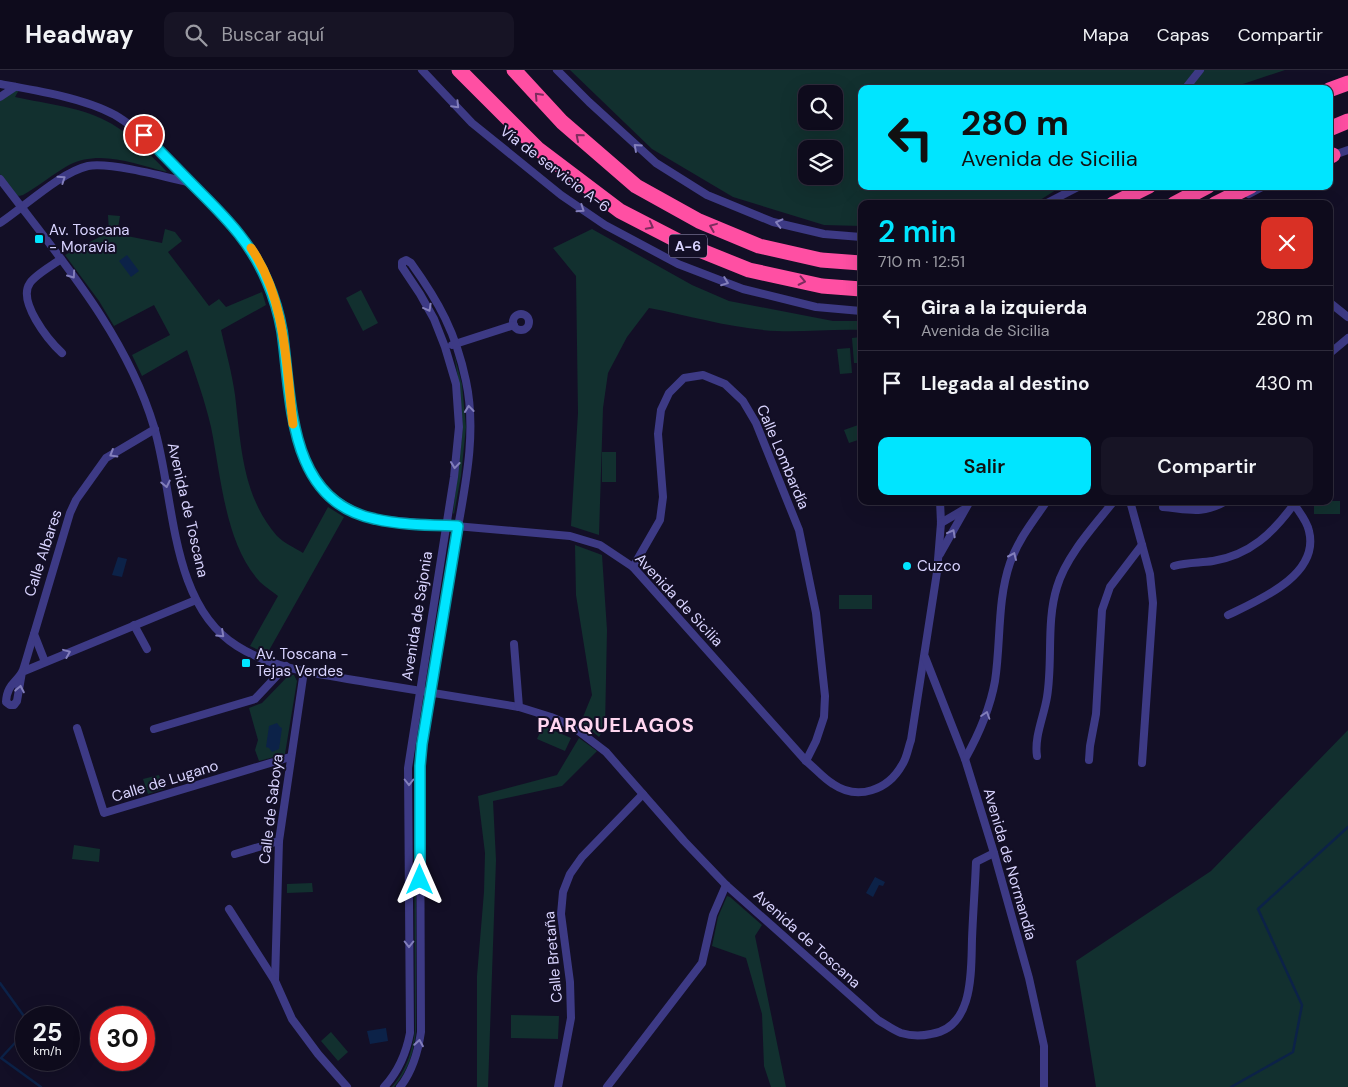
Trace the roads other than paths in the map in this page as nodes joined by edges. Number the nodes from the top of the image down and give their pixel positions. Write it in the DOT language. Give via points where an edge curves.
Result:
graph roads {
  1 [pos="422,70"];
  2 [pos="459,70"];
  3 [pos="514,70"];
  4 [pos="557,70"];
  5 [pos="1200,70"];
  6 [pos="1348,83"];
  7 [pos="0,84"];
  8 [pos="1188,85"];
  9 [pos="15,87"];
  10 [pos="1333,89"];
  11 [pos="0,97"];
  12 [pos="1348,122"];
  13 [pos="1333,128"];
  14 [pos="1348,150"];
  15 [pos="1333,155"];
  16 [pos="0,179"];
  17 [pos="191,182"];
  18 [pos="1072,190"];
  19 [pos="1141,190"];
  20 [pos="1200,190"];
  21 [pos="1243,190"];
  22 [pos="1256,190"];
  23 [pos="1053,200"];
  24 [pos="1122,200"];
  25 [pos="1182,200"];
  26 [pos="1223,200"];
  27 [pos="1238,200"];
  28 [pos="22,207"];
  29 [pos="0,223"];
  30 [pos="858,237"];
  31 [pos="61,259"];
  32 [pos="858,263"];
  33 [pos="858,289"];
  34 [pos="1333,305"];
  35 [pos="858,310"];
  36 [pos="1348,317"];
  37 [pos="514,325"];
  38 [pos="1348,338"];
  39 [pos="456,343"];
  40 [pos="446,347"];
  41 [pos="1333,351"];
  42 [pos="62,353"];
  43 [pos="155,429"];
  44 [pos="940,505"];
  45 [pos="968,505"];
  46 [pos="1044,505"];
  47 [pos="1111,505"];
  48 [pos="1131,505"];
  49 [pos="1219,505"];
  50 [pos="1293,505"];
  51 [pos="1297,505"];
  52 [pos="1163,507"];
  53 [pos="965,509"];
  54 [pos="941,523"];
  55 [pos="445,526"];
  56 [pos="458,526"];
  57 [pos="1142,545"];
  58 [pos="939,557"];
  59 [pos="1174,566"];
  60 [pos="632,567"];
  61 [pos="196,600"];
  62 [pos="1228,615"];
  63 [pos="134,625"];
  64 [pos="34,634"];
  65 [pos="514,644"];
  66 [pos="147,649"];
  67 [pos="924,656"];
  68 [pos="45,662"];
  69 [pos="286,666"];
  70 [pos="304,671"];
  71 [pos="420,690"];
  72 [pos="430,692"];
  73 [pos="519,707"];
  74 [pos="77,728"];
  75 [pos="154,729"];
  76 [pos="1037,756"];
  77 [pos="290,758"];
  78 [pos="965,759"];
  79 [pos="1089,760"];
  80 [pos="806,761"];
  81 [pos="1142,763"];
  82 [pos="643,794"];
  83 [pos="279,841"];
  84 [pos="994,853"];
  85 [pos="235,854"];
  86 [pos="726,885"];
  87 [pos="229,909"];
  88 [pos="275,981"];
  89 [pos="347,1087"];
  90 [pos="384,1087"];
  91 [pos="400,1087"];
  92 [pos="558,1087"];
  93 [pos="607,1087"];
  94 [pos="1044,1087"];
  1 -- 35 [label="street, Vía de servicio A-6, one-way" via="472,123 561,195 604,225 678,264 743,289 816,307"];
  2 -- 33 [label="highway, A-6, one-way" via="538,148 620,210 682,244 749,270 822,286"];
  32 -- 3 [label="highway, A-6, one-way" via="821,260 759,246 675,208 636,186 562,122"];
  30 -- 4 [label="street, one-way" via="824,234 773,222 707,195 656,163"];
  5 -- 8 [label="street"];
  6 -- 10 [label="highway"];
  7 -- 9 [label="street, Avenida de Sicilia"];
  9 -- 11 [label="street"];
  9 -- 17 [label="street, Avenida de Sicilia" via="81,102 113,114 144,135"];
  12 -- 13 [label="highway"];
  14 -- 15 [label="street"];
  16 -- 28 [label="street, Avenida de Toscana"];
  28 -- 17 [label="street, one-way" via="70,173 87,166 103,165"];
  17 -- 55 [label="street, Avenida de Sicilia" via="234,226 252,250 268,282 282,329 293,424 299,448 322,489 357,514 375,519"];
  18 -- 23 [label="street"];
  19 -- 24 [label="highway"];
  20 -- 25 [label="highway"];
  21 -- 26 [label="highway"];
  22 -- 27 [label="street"];
  28 -- 29 [label="street"];
  28 -- 31 [label="street, Avenida de Toscana"];
  31 -- 42 [label="street" via="30,282 26,300 53,345"];
  31 -- 43 [label="street, Avenida de Toscana, one-way" via="129,364"];
  34 -- 36 [label="street"];
  37 -- 39 [label="street"];
  38 -- 41 [label="street"];
  39 -- 40 [label="street"];
  39 -- 40 [label="street, Avenida de Sajonia, one-way" via="430,289 406,260 402,267 425,302"];
  56 -- 39 [label="street, Avenida de Sajonia, one-way" via="471,426 466,382"];
  40 -- 55 [label="street, Avenida de Sajonia, one-way" via="456,384 459,427"];
  43 -- 61 [label="street, Avenida de Toscana, one-way" via="184,569"];
  43 -- 64 [label="street, Calle Albares, one-way" via="106,458 76,500"];
  44 -- 54 [label="street, Avenida de Sicilia"];
  45 -- 53 [label="street"];
  78 -- 46 [label="street, one-way" via="981,730 993,689 1002,593 1010,563 1022,536"];
  47 -- 76 [label="street" via="1079,546 1057,585 1053,602 1048,695 1036,746"];
  48 -- 57 [label="street"];
  49 -- 52 [label="street" via="1202,511"];
  50 -- 59 [label="street" via="1275,529 1246,550 1226,558"];
  51 -- 62 [label="street" via="1309,529 1311,542 1297,573 1269,595"];
  53 -- 54 [label="street"];
  58 -- 53 [label="street, one-way"];
  54 -- 58 [label="street, Avenida de Sicilia"];
  55 -- 56 [label="street, Avenida de Sicilia"];
  55 -- 71 [label="street, Avenida de Sajonia"];
  56 -- 60 [label="street, Avenida de Sicilia" via="570,536 600,544"];
  56 -- 72 [label="street, Avenida de Sajonia"];
  57 -- 79 [label="street" via="1110,587 1102,610 1096,714"];
  57 -- 81 [label="street" via="1153,603"];
  58 -- 67 [label="street, Avenida de Sicilia"];
  60 -- 80 [label="street, Avenida de Sicilia"];
  60 -- 80 [label="street, Calle Lombardía" via="660,520 663,497 658,434 661,410 670,393 684,378 703,375 725,384 743,401 756,423 799,530 816,613 825,696 824,716"];
  61 -- 63 [label="street, Calle Albares"];
  61 -- 69 [label="street, Avenida de Toscana, one-way" via="208,620 235,646 251,655"];
  63 -- 66 [label="street"];
  68 -- 63 [label="street, Calle Albares, one-way"];
  64 -- 68 [label="street"];
  64 -- 68 [label="street, Calle Albares, one-way" via="22,672"];
  65 -- 73 [label="street"];
  67 -- 78 [label="street, Avenida de Normandía"];
  67 -- 80 [label="street, Avenida de Sicilia" via="911,740 904,763 883,787 868,792 850,791 833,784"];
  69 -- 70 [label="street, Avenida de Toscana"];
  69 -- 75 [label="street" via="255,699"];
  70 -- 71 [label="street, Avenida de Toscana"];
  70 -- 77 [label="street, Calle de Saboya"];
  71 -- 72 [label="street, Avenida de Toscana"];
  71 -- 90 [label="street, Avenida de Sajonia, one-way" via="408,768 410,1033 402,1063"];
  72 -- 73 [label="street, Avenida de Toscana"];
  91 -- 72 [label="street, Avenida de Sajonia, one-way" via="416,1056 421,1032 420,766"];
  73 -- 82 [label="street, Avenida de Toscana" via="572,726 620,766"];
  74 -- 77 [label="street, Calle de Lugano" via="104,813"];
  77 -- 83 [label="street, Calle de Saboya"];
  78 -- 84 [label="street, Avenida de Normandía"];
  82 -- 86 [label="street, Avenida de Toscana"];
  82 -- 92 [label="street, Calle Bretaña" via="582,857 563,892 561,914 571,1018"];
  83 -- 85 [label="street"];
  83 -- 88 [label="street, Calle de Saboya"];
  84 -- 86 [label="street, Avenida de Toscana" via="976,862 971,978 959,1018 949,1028 920,1036 901,1033 878,1020"];
  84 -- 94 [label="street, Avenida de Normandía" via="1029,978 1044,1046"];
  86 -- 93 [label="street" via="713,915 702,963"];
  87 -- 88 [label="street, Calle de Saboya"];
  88 -- 89 [label="street, Calle de Saboya" via="292,1019"];
}
